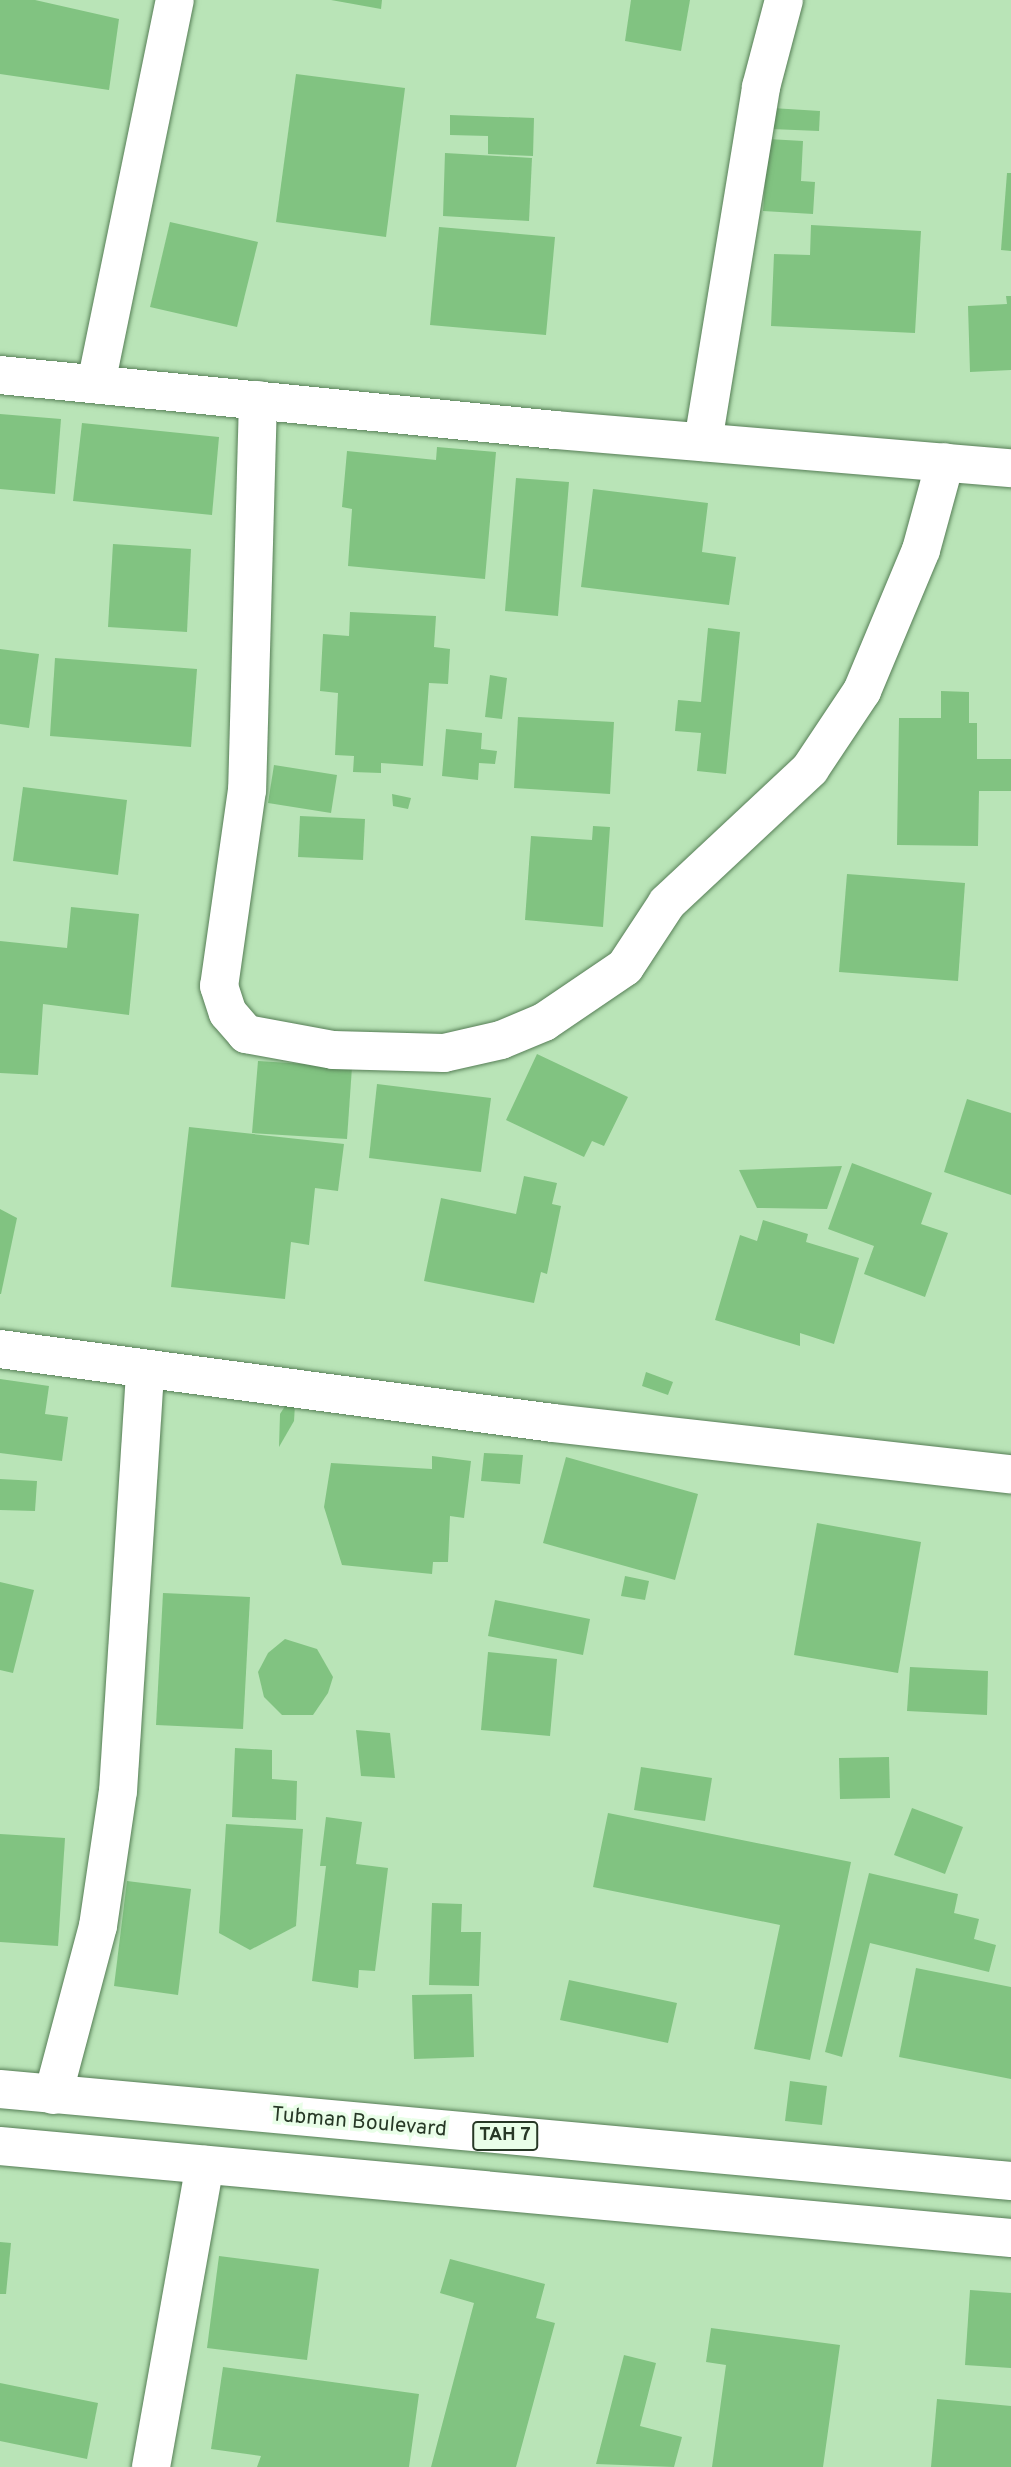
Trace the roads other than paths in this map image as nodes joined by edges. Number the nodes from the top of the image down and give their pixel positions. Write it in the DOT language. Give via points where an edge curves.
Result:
graph roads {
  1 [pos="175,0"];
  2 [pos="784,0"];
  3 [pos="0,375"];
  4 [pos="96,384"];
  5 [pos="258,400"];
  6 [pos="703,442"];
  7 [pos="945,462"];
  8 [pos="1011,468"];
  9 [pos="0,1349"];
  10 [pos="145,1369"];
  11 [pos="1011,1474"];
  12 [pos="0,2090"];
  13 [pos="53,2095"];
  14 [pos="0,2146"];
  15 [pos="205,2165"];
  16 [pos="1011,2182"];
  17 [pos="1011,2238"];
  18 [pos="151,2467"];
  1 -- 4 [label="main road"];
  2 -- 6 [label="main road" via="761,87"];
  3 -- 4 [label="main road"];
  4 -- 5 [label="main road"];
  5 -- 6 [label="main road"];
  5 -- 7 [label="main road" via="247,790 219,986 228,1013 246,1034 333,1050 444,1053 501,1040 544,1022 625,967 667,902 810,769 862,691 922,550"];
  6 -- 7 [label="main road"];
  7 -- 8 [label="main road"];
  9 -- 10 [label="main road"];
  10 -- 11 [label="main road" via="553,1423"];
  10 -- 13 [label="main road" via="118,1791 98,1926"];
  12 -- 13 [label="main road, Tubman Boulevard / TAH 7"];
  13 -- 16 [label="main road, Tubman Boulevard / TAH 7"];
  14 -- 15 [label="main road"];
  15 -- 17 [label="main road"];
  15 -- 18 [label="main road"];
}
